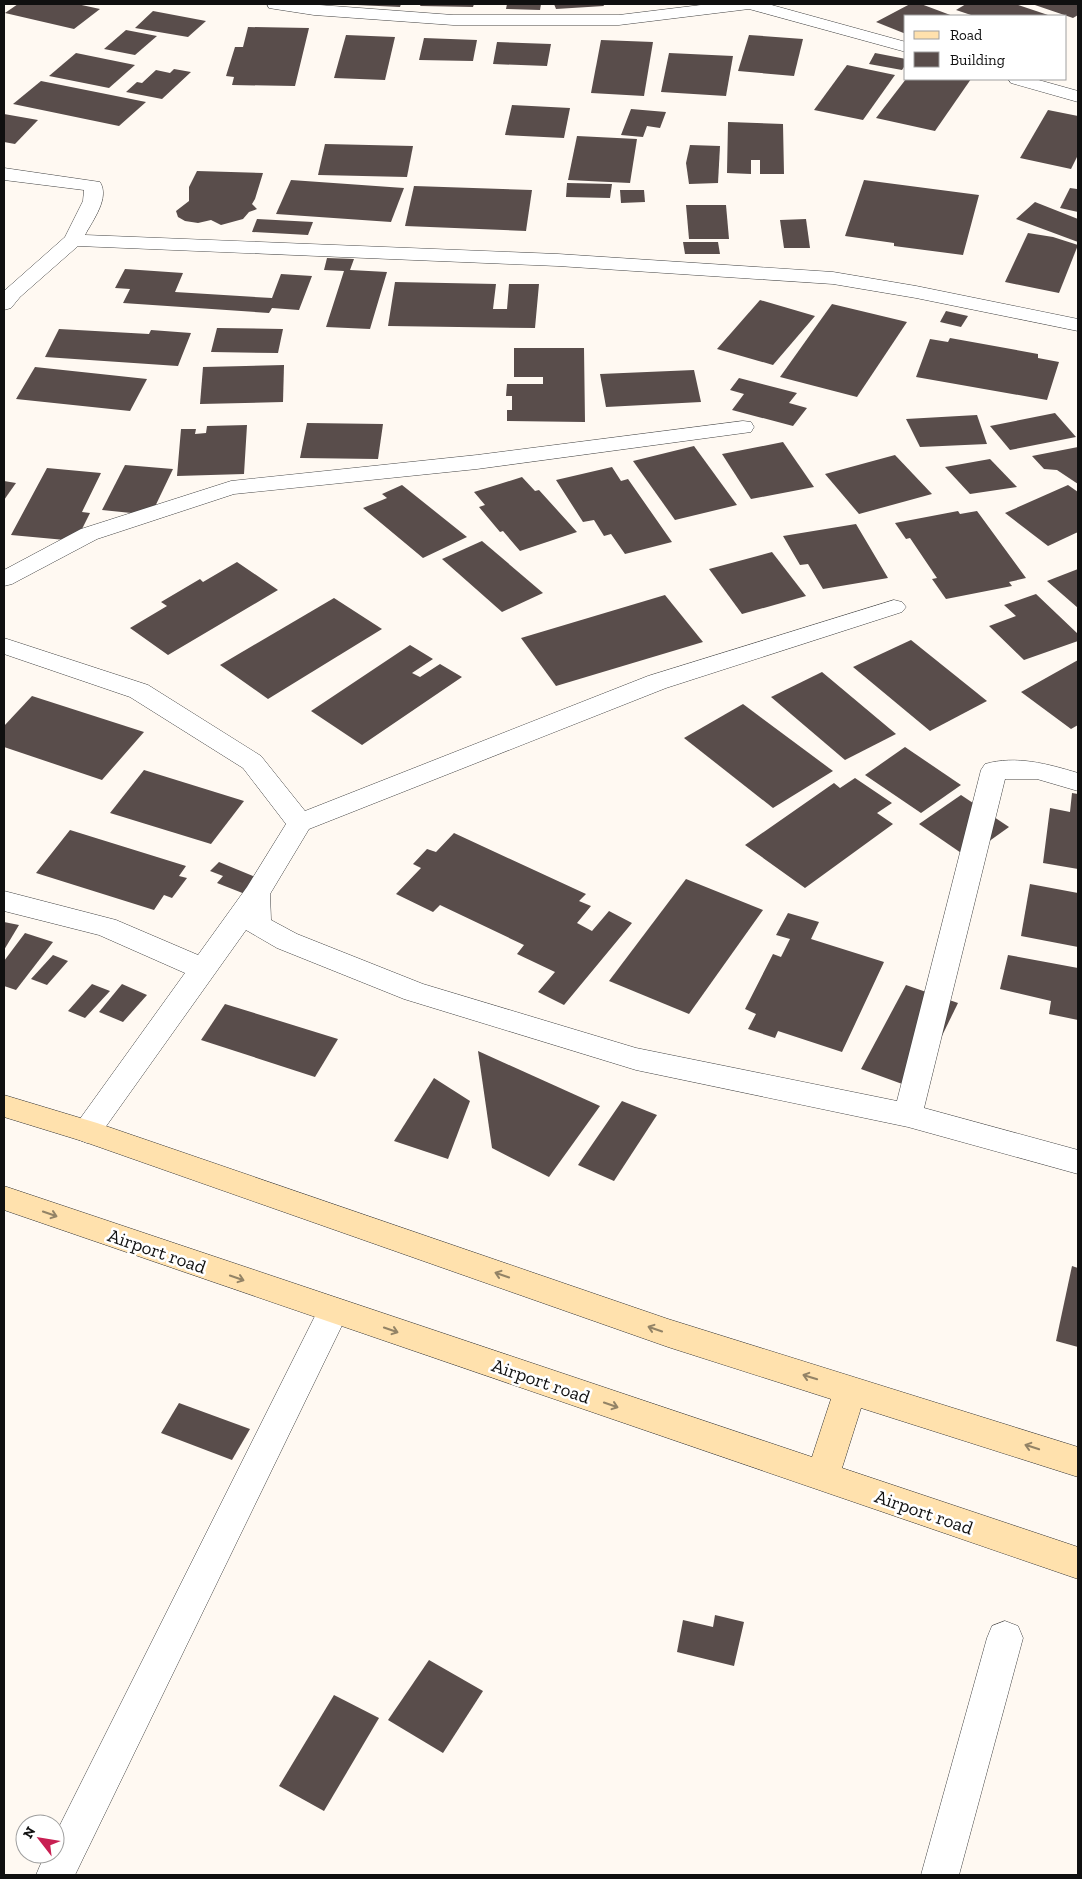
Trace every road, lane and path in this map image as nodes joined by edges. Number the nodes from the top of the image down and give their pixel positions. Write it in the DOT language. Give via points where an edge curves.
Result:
graph roads {
  1 [pos="275,4"];
  2 [pos="749,4"];
  3 [pos="904,46"];
  4 [pos="1020,80"];
  5 [pos="1078,97"];
  6 [pos="4,174"];
  7 [pos="73,240"];
  8 [pos="4,304"];
  9 [pos="1078,325"];
  10 [pos="742,427"];
  11 [pos="4,579"];
  12 [pos="894,607"];
  13 [pos="4,646"];
  14 [pos="1078,782"];
  15 [pos="300,823"];
  16 [pos="257,894"];
  17 [pos="4,901"];
  18 [pos="204,969"];
  19 [pos="4,1106"];
  20 [pos="908,1115"];
  21 [pos="86,1131"];
  22 [pos="1078,1162"];
  23 [pos="4,1198"];
  24 [pos="333,1310"];
  25 [pos="851,1389"];
  26 [pos="1078,1462"];
  27 [pos="822,1477"];
  28 [pos="1078,1564"];
  29 [pos="1005,1638"];
  30 [pos="55,1875"];
  31 [pos="940,1875"];
  1 -- 2 [label="street" via="453,20 619,20"];
  2 -- 3 [label="street"];
  4 -- 5 [label="street"];
  6 -- 7 [label="street" via="93,186 93,201"];
  7 -- 8 [label="street"];
  7 -- 9 [label="street" via="558,260 833,278"];
  10 -- 11 [label="street" via="478,462 231,488 89,534"];
  12 -- 15 [label="street" via="657,682"];
  13 -- 15 [label="street" via="139,691 252,762"];
  14 -- 20 [label="street" via="1037,770 994,770"];
  15 -- 16 [label="street"];
  16 -- 18 [label="street"];
  16 -- 20 [label="street" via="257,926 414,992 636,1059"];
  17 -- 18 [label="street" via="106,927"];
  18 -- 21 [label="street"];
  19 -- 21 [label="main road"];
  20 -- 22 [label="street"];
  25 -- 21 [label="main road, one-way" via="668,1333"];
  23 -- 24 [label="main road, Airport road, one-way"];
  24 -- 27 [label="main road, Airport road, one-way"];
  24 -- 30 [label="street"];
  26 -- 25 [label="main road, one-way"];
  25 -- 27 [label="main road"];
  27 -- 28 [label="main road, Airport road"];
  29 -- 31 [label="street"];
}
